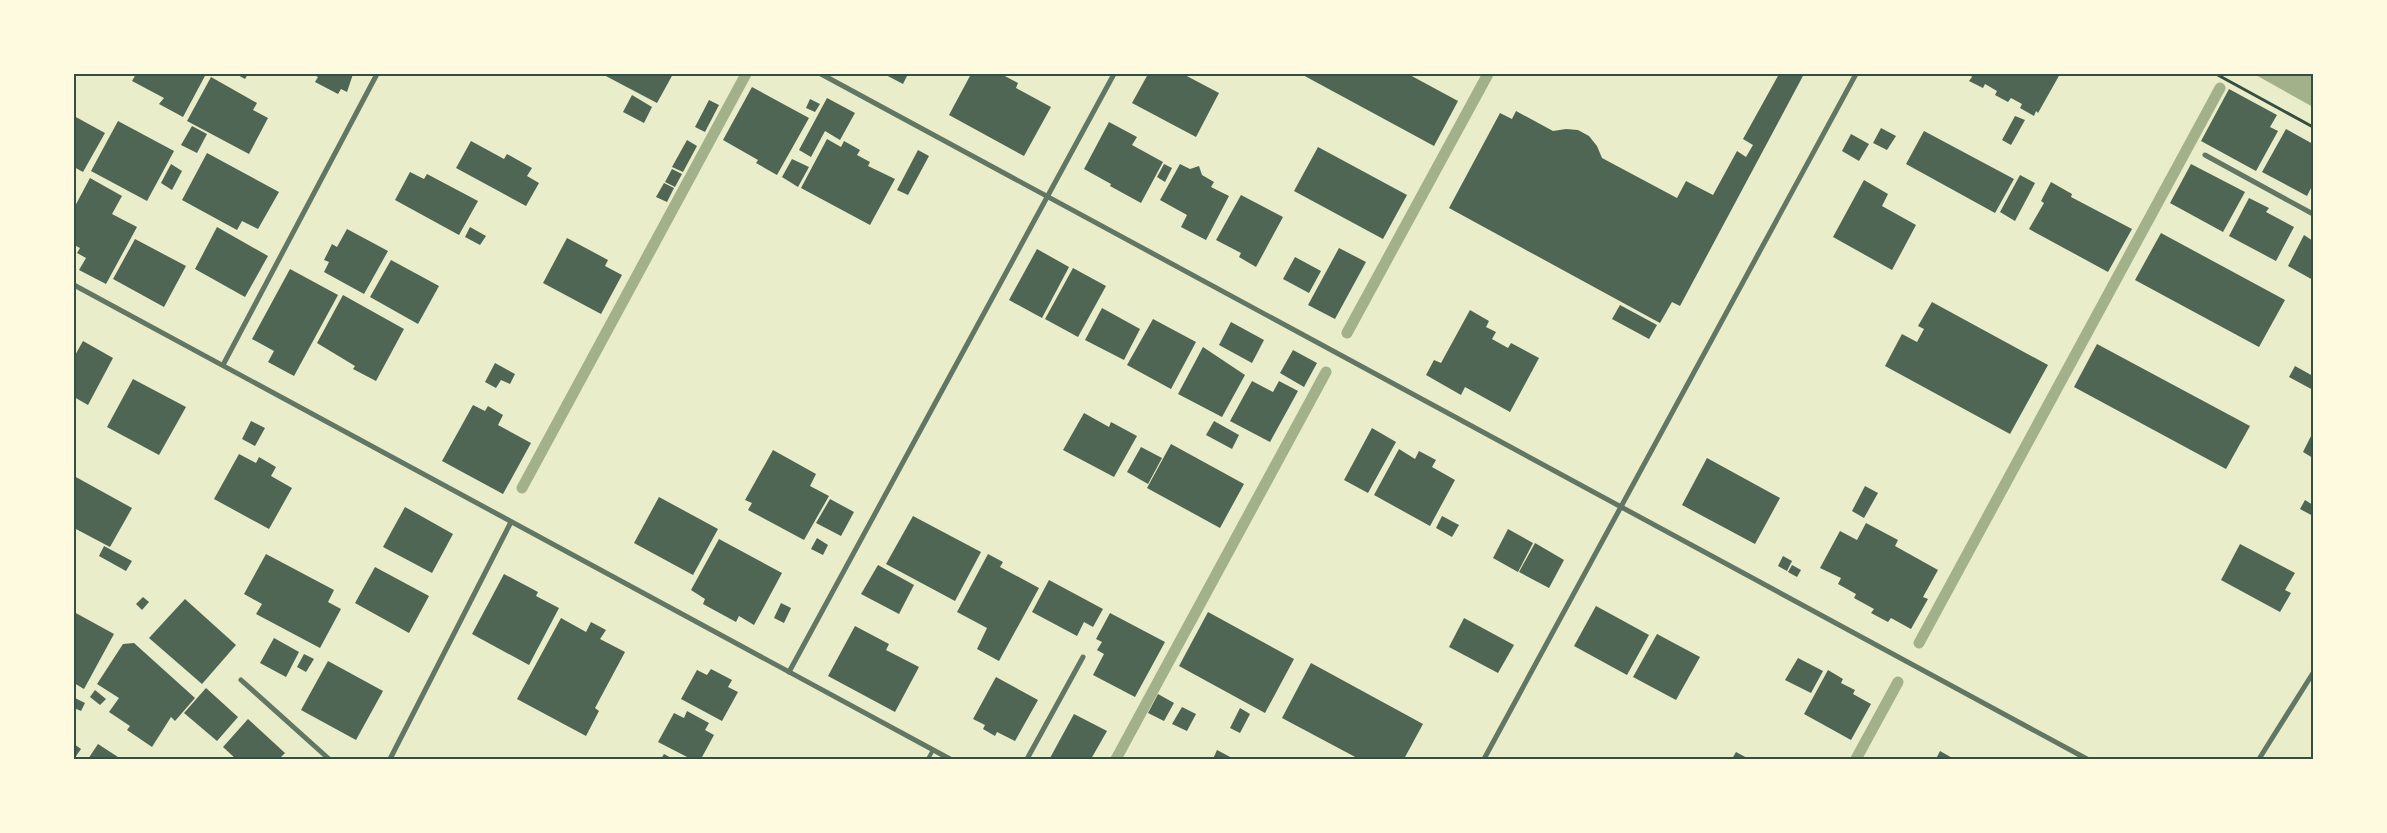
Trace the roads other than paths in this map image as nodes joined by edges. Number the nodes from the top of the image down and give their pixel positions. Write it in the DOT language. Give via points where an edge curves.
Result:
graph roads {
  1 [pos="377,74"];
  2 [pos="821,74"];
  3 [pos="1114,74"];
  4 [pos="1856,74"];
  5 [pos="2205,155"];
  6 [pos="1047,196"];
  7 [pos="2313,214"];
  8 [pos="74,285"];
  9 [pos="223,366"];
  10 [pos="1621,507"];
  11 [pos="511,522"];
  12 [pos="1083,657"];
  13 [pos="789,672"];
  14 [pos="2313,673"];
  15 [pos="242,680"];
  16 [pos="933,750"];
  17 [pos="329,759"];
  18 [pos="390,759"];
  19 [pos="928,759"];
  20 [pos="950,759"];
  21 [pos="1027,759"];
  22 [pos="1484,759"];
  23 [pos="2087,759"];
  24 [pos="2259,759"];
  1 -- 9 [label="street"];
  2 -- 6 [label="street"];
  3 -- 6 [label="street"];
  4 -- 10 [label="street"];
  5 -- 7 [label="street"];
  6 -- 10 [label="street"];
  6 -- 13 [label="street"];
  8 -- 9 [label="street"];
  9 -- 11 [label="street"];
  10 -- 22 [label="street"];
  10 -- 23 [label="street"];
  11 -- 13 [label="street"];
  11 -- 18 [label="street"];
  12 -- 21 [label="street"];
  13 -- 16 [label="street"];
  14 -- 24 [label="street"];
  15 -- 17 [label="street"];
  16 -- 19 [label="lane"];
  16 -- 20 [label="street"];
}
